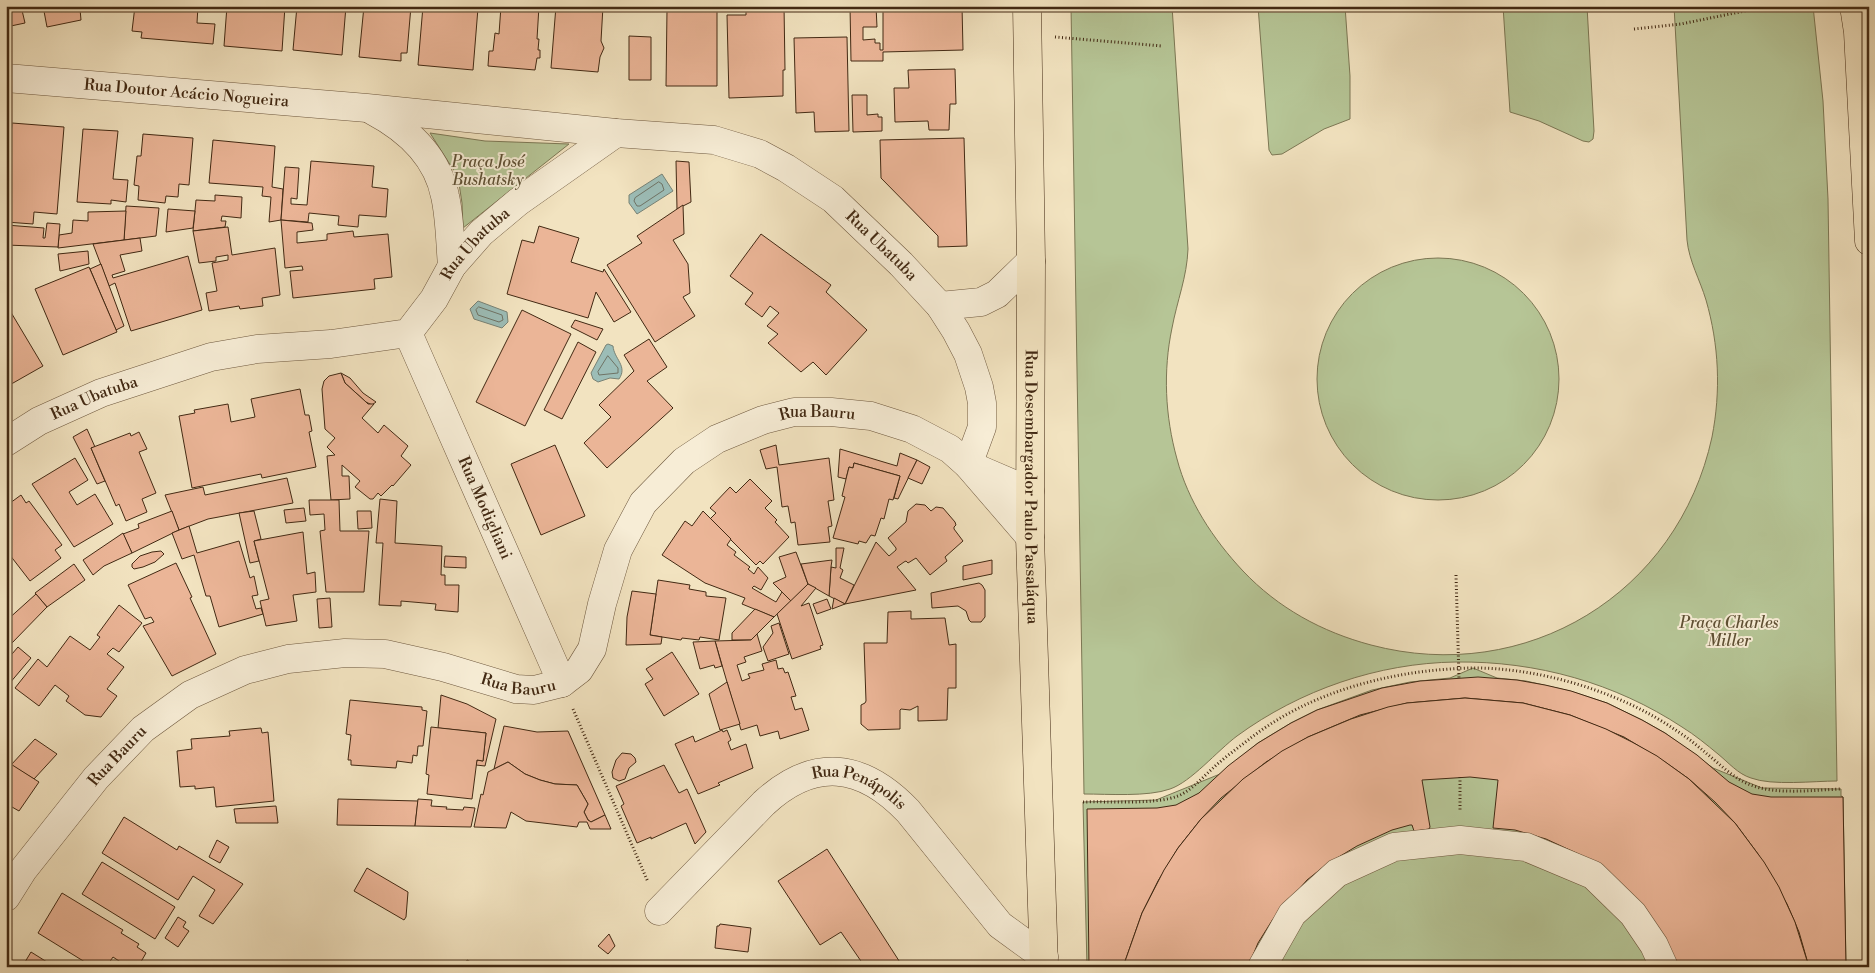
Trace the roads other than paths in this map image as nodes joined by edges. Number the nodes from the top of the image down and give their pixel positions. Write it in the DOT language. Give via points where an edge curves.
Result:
graph roads {
  1 [pos="1027,6"];
  2 [pos="1854,6"];
  3 [pos="6,78"];
  4 [pos="368,108"];
  5 [pos="616,133"];
  6 [pos="1867,145"];
  7 [pos="1869,241"];
  8 [pos="1031,261"];
  9 [pos="452,266"];
  10 [pos="940,306"];
  11 [pos="408,333"];
  12 [pos="6,442"];
  13 [pos="968,465"];
  14 [pos="1030,491"];
  15 [pos="1030,537"];
  16 [pos="562,683"];
  17 [pos="6,897"];
  18 [pos="659,911"];
  19 [pos="1044,962"];
  20 [pos="1262,967"];
  21 [pos="1664,967"];
  1 -- 8 [label="main road, Rua Desembargador Paulo Passaláqua"];
  2 -- 6 [label="main road"];
  3 -- 4 [label="street, Rua Doutor Acácio Nogueira"];
  4 -- 5 [label="street, Rua Doutor Acácio Nogueira"];
  4 -- 9 [label="street, Rua Doutor Acácio Nogueira" via="395,123 418,143 439,176 445,197"];
  5 -- 9 [label="street, Rua Ubatuba" via="518,202 482,233"];
  5 -- 10 [label="street, Rua Ubatuba" via="714,140 760,154 833,199"];
  6 -- 7 [label="main road"];
  8 -- 10 [label="street" via="997,294 981,302"];
  8 -- 14 [label="main road, Rua Desembargador Paulo Passaláqua"];
  9 -- 11 [label="street, Rua Ubatuba" via="434,300"];
  10 -- 13 [label="street, Rua Ubatuba" via="968,354 982,403 982,427"];
  11 -- 12 [label="street, Rua Ubatuba" via="211,357 101,393 39,421"];
  11 -- 16 [label="street, Rua Modigliani"];
  13 -- 14 [label="street, Rua Bauru"];
  13 -- 15 [label="street, Rua Bauru"];
  13 -- 16 [label="street, Rua Bauru" via="950,449 912,429 871,416 794,412 763,420 717,439 684,461 643,503 618,550 592,650 579,670"];
  14 -- 15 [label="main road, Rua Desembargador Paulo Passaláqua"];
  15 -- 19 [label="main road, Rua Desembargador Paulo Passaláqua"];
  16 -- 17 [label="street, Rua Bauru" via="534,690 516,689 385,654 345,653 288,660 245,670 190,695 142,729 96,778 23,870"];
  18 -- 19 [label="street, Rua Penápolis" via="781,788 805,776 841,772 868,779 894,797 1000,925"];
  20 -- 21 [label="street" via="1292,914 1337,873 1394,847 1460,840 1526,847 1593,875 1633,914"];
}
